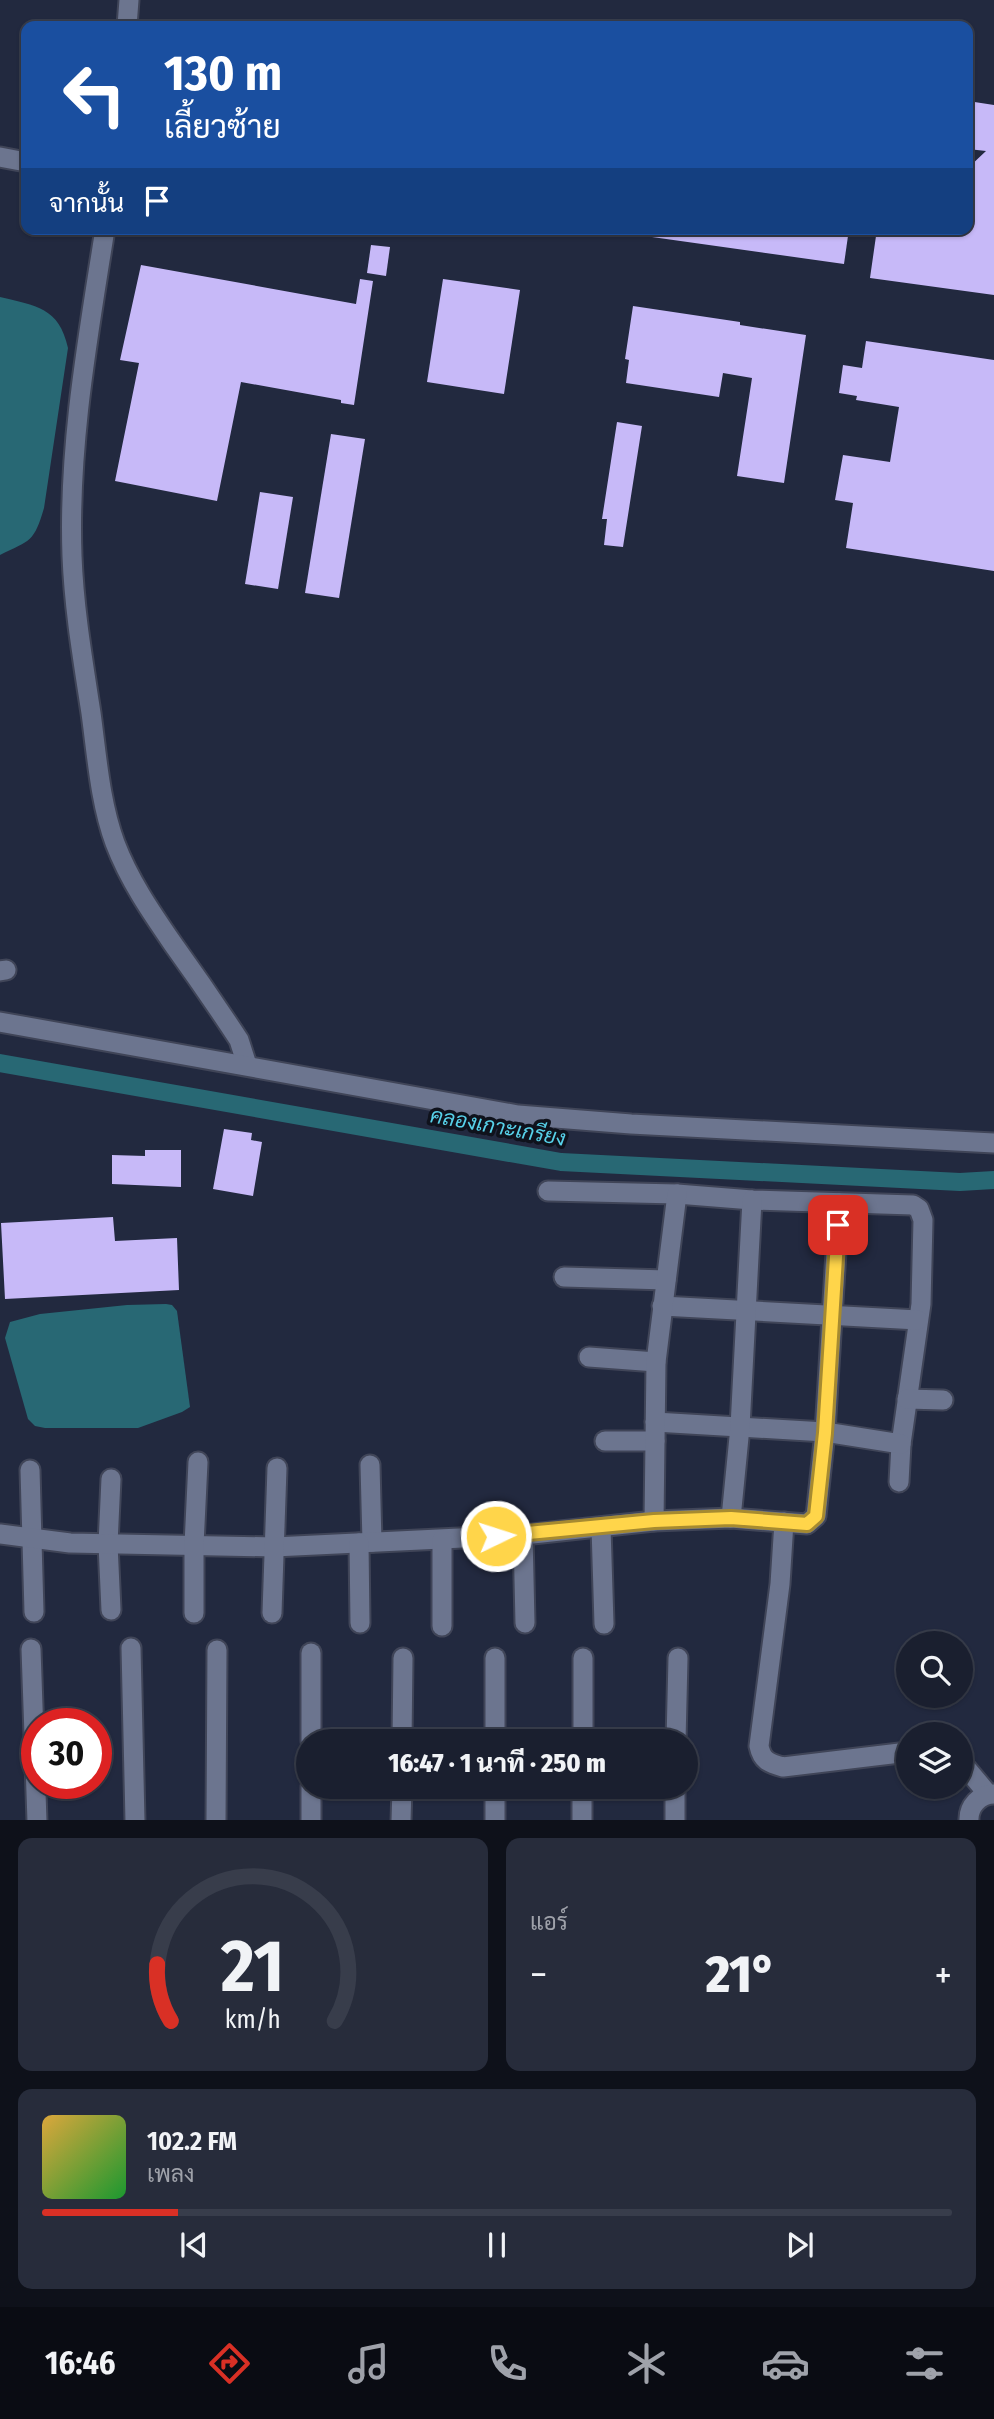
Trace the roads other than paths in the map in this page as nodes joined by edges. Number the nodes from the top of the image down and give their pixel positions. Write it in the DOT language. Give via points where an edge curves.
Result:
graph roads {
  1 [pos="130,0"];
  2 [pos="128,21"];
  3 [pos="0,158"];
  4 [pos="21,161"];
  5 [pos="104,235"];
  6 [pos="0,1022"];
  7 [pos="247,1065"];
  8 [pos="994,1143"];
  9 [pos="548,1191"];
  10 [pos="677,1194"];
  11 [pos="752,1200"];
  12 [pos="839,1203"];
  13 [pos="564,1277"];
  14 [pos="666,1280"];
  15 [pos="662,1306"];
  16 [pos="745,1312"];
  17 [pos="832,1315"];
  18 [pos="918,1320"];
  19 [pos="589,1357"];
  20 [pos="656,1362"];
  21 [pos="907,1398"];
  22 [pos="943,1400"];
  23 [pos="740,1427"];
  24 [pos="655,1431"];
  25 [pos="825,1433"];
  26 [pos="605,1441"];
  27 [pos="901,1444"];
  28 [pos="198,1462"];
  29 [pos="370,1465"];
  30 [pos="277,1468"];
  31 [pos="30,1470"];
  32 [pos="111,1479"];
  33 [pos="899,1482"];
  34 [pos="731,1518"];
  35 [pos="654,1521"];
  36 [pos="784,1522"];
  37 [pos="601,1527"];
  38 [pos="0,1534"];
  39 [pos="523,1535"];
  40 [pos="33,1538"];
  41 [pos="442,1540"];
  42 [pos="365,1543"];
  43 [pos="108,1544"];
  44 [pos="194,1545"];
  45 [pos="274,1547"];
  46 [pos="111,1609"];
  47 [pos="34,1612"];
  48 [pos="194,1612"];
  49 [pos="272,1613"];
  50 [pos="360,1623"];
  51 [pos="524,1623"];
  52 [pos="604,1624"];
  53 [pos="442,1626"];
  54 [pos="131,1648"];
  55 [pos="31,1649"];
  56 [pos="217,1650"];
  57 [pos="311,1653"];
  58 [pos="403,1658"];
  59 [pos="495,1658"];
  60 [pos="583,1658"];
  61 [pos="678,1658"];
  62 [pos="311,1729"];
  63 [pos="402,1729"];
  64 [pos="495,1729"];
  65 [pos="583,1729"];
  66 [pos="676,1729"];
  67 [pos="896,1753"];
  68 [pos="973,1775"];
  69 [pos="991,1794"];
  70 [pos="311,1799"];
  71 [pos="402,1799"];
  72 [pos="495,1799"];
  73 [pos="582,1799"];
  74 [pos="676,1799"];
  75 [pos="37,1820"];
  76 [pos="135,1820"];
  77 [pos="216,1820"];
  78 [pos="311,1820"];
  79 [pos="401,1820"];
  80 [pos="495,1820"];
  81 [pos="582,1820"];
  82 [pos="675,1820"];
  83 [pos="969,1820"];
  1 -- 2 [label="street"];
  3 -- 4 [label="street"];
  5 -- 7 [label="street" via="81,382 72,555 97,766 115,842 128,873 239,1040"];
  6 -- 7 [label="street"];
  7 -- 8 [label="street" via="519,1115"];
  9 -- 10 [label="street"];
  10 -- 11 [label="street"];
  10 -- 14 [label="street"];
  11 -- 12 [label="street"];
  11 -- 16 [label="street"];
  12 -- 17 [label="street"];
  12 -- 18 [label="street" via="913,1205 922,1213"];
  13 -- 14 [label="street"];
  14 -- 15 [label="street"];
  15 -- 16 [label="street"];
  15 -- 20 [label="street"];
  16 -- 17 [label="street"];
  16 -- 23 [label="street"];
  17 -- 18 [label="street"];
  17 -- 25 [label="street"];
  18 -- 21 [label="street"];
  19 -- 20 [label="street"];
  20 -- 24 [label="street"];
  21 -- 22 [label="street"];
  21 -- 27 [label="street"];
  23 -- 24 [label="street"];
  23 -- 25 [label="street"];
  23 -- 34 [label="street"];
  24 -- 26 [label="street"];
  24 -- 35 [label="street"];
  25 -- 27 [label="street"];
  25 -- 36 [label="street" via="816,1516 807,1524"];
  27 -- 33 [label="street"];
  28 -- 44 [label="street"];
  29 -- 42 [label="street"];
  30 -- 45 [label="street"];
  31 -- 40 [label="street"];
  32 -- 43 [label="street"];
  34 -- 35 [label="street"];
  34 -- 36 [label="street"];
  35 -- 37 [label="street"];
  36 -- 67 [label="street" via="761,1755 768,1763 783,1767"];
  37 -- 39 [label="street"];
  37 -- 52 [label="street"];
  38 -- 40 [label="street"];
  39 -- 41 [label="street"];
  39 -- 51 [label="street"];
  40 -- 43 [label="street"];
  40 -- 47 [label="street"];
  41 -- 42 [label="street"];
  41 -- 53 [label="street"];
  42 -- 45 [label="street"];
  42 -- 50 [label="street"];
  43 -- 44 [label="street"];
  43 -- 46 [label="street"];
  44 -- 45 [label="street"];
  44 -- 48 [label="street"];
  45 -- 49 [label="street"];
  54 -- 76 [label="street"];
  55 -- 75 [label="street"];
  56 -- 77 [label="street"];
  57 -- 62 [label="street"];
  58 -- 63 [label="street"];
  59 -- 64 [label="street"];
  60 -- 65 [label="street"];
  61 -- 66 [label="street"];
  68 -- 69 [label="street"];
  69 -- 83 [label="street" via="975,1802"];
  70 -- 78 [label="street"];
  71 -- 79 [label="street"];
  72 -- 80 [label="street"];
  73 -- 81 [label="street"];
  74 -- 82 [label="street"];
}
